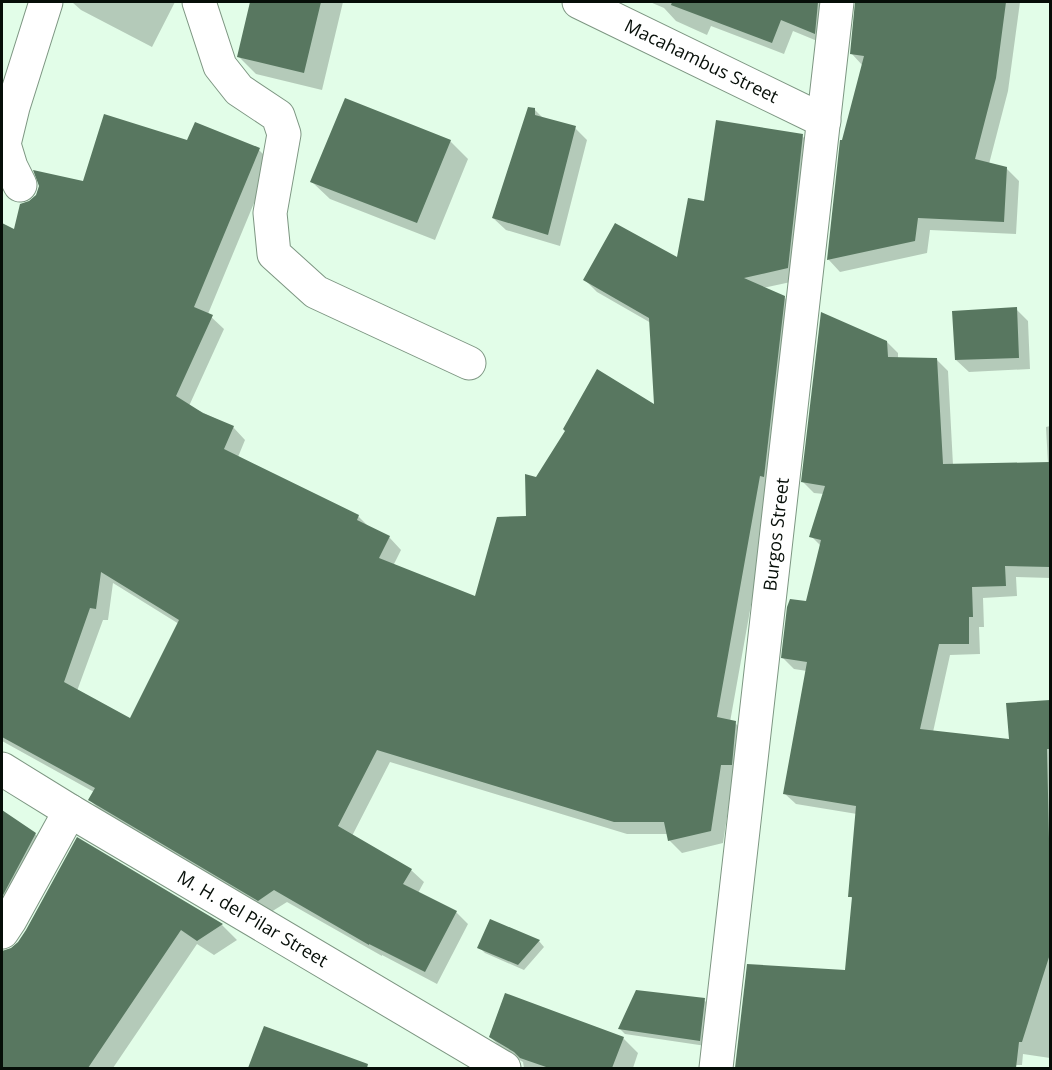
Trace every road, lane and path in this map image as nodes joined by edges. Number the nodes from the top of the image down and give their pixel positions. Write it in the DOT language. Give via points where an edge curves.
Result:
graph roads {
  1 [pos="46,2"];
  2 [pos="199,2"];
  3 [pos="579,2"];
  4 [pos="837,2"];
  5 [pos="824,121"];
  6 [pos="20,185"];
  7 [pos="470,363"];
  8 [pos="2,769"];
  9 [pos="70,812"];
  10 [pos="2,932"];
  11 [pos="504,1068"];
  12 [pos="716,1068"];
  1 -- 6 [label="street" via="4,144"];
  2 -- 7 [label="street" via="220,66 239,90 278,116 284,134 270,213 274,254 316,292"];
  3 -- 5 [label="street, Macahambus Street"];
  4 -- 5 [label="street, Burgos Street"];
  5 -- 12 [label="street, Burgos Street"];
  8 -- 9 [label="street, M. H. del Pilar Street"];
  9 -- 10 [label="street"];
  9 -- 11 [label="street, M. H. del Pilar Street"];
}
